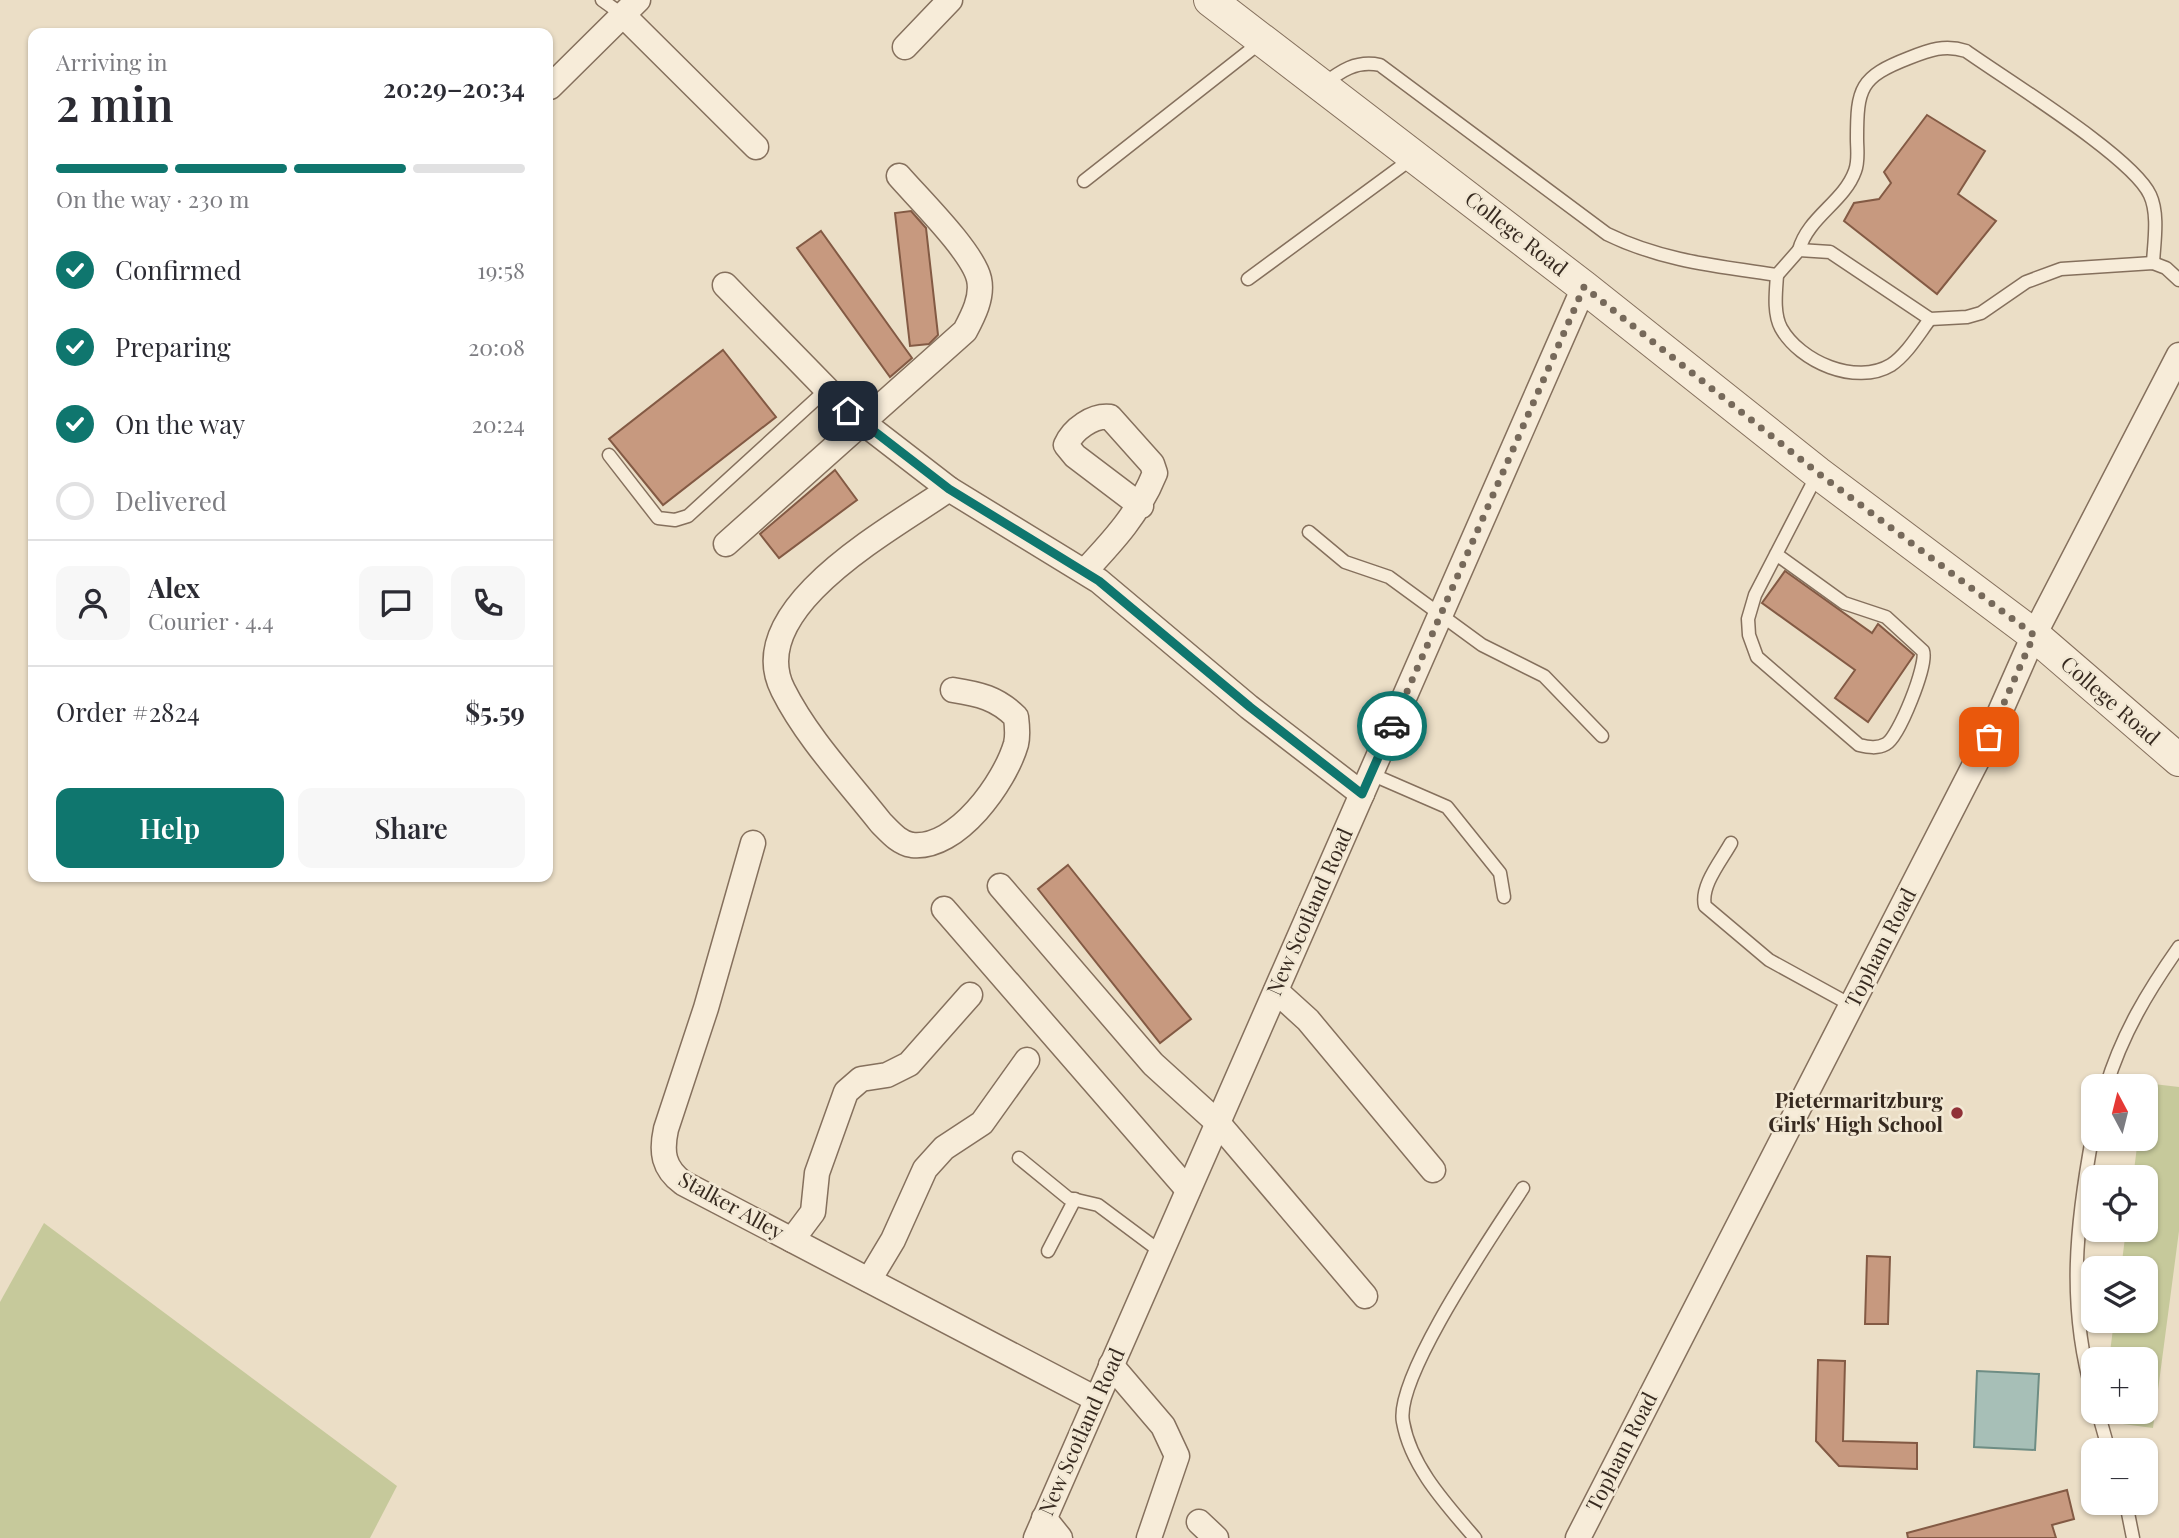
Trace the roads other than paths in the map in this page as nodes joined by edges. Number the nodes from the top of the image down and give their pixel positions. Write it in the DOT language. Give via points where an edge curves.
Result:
graph roads {
  1 [pos="602,0"];
  2 [pos="950,0"];
  3 [pos="1210,0"];
  4 [pos="631,8"];
  5 [pos="1262,41"];
  6 [pos="905,47"];
  7 [pos="553,85"];
  8 [pos="1322,85"];
  9 [pos="756,147"];
  10 [pos="1415,156"];
  11 [pos="899,176"];
  12 [pos="1084,181"];
  13 [pos="1799,250"];
  14 [pos="2153,263"];
  15 [pos="1777,275"];
  16 [pos="1248,279"];
  17 [pos="2179,280"];
  18 [pos="725,285"];
  19 [pos="1584,287"];
  20 [pos="1930,319"];
  21 [pos="2179,355"];
  22 [pos="827,390"];
  23 [pos="862,422"];
  24 [pos="609,456"];
  25 [pos="1818,473"];
  26 [pos="949,489"];
  27 [pos="1141,506"];
  28 [pos="1309,532"];
  29 [pos="726,544"];
  30 [pos="1776,554"];
  31 [pos="1086,571"];
  32 [pos="1441,613"];
  33 [pos="2034,635"];
  34 [pos="953,690"];
  35 [pos="1602,736"];
  36 [pos="2179,761"];
  37 [pos="1366,784"];
  38 [pos="753,843"];
  39 [pos="1731,843"];
  40 [pos="1000,887"];
  41 [pos="1504,897"];
  42 [pos="944,909"];
  43 [pos="2179,947"];
  44 [pos="1276,991"];
  45 [pos="970,995"];
  46 [pos="1851,1005"];
  47 [pos="1027,1060"];
  48 [pos="2111,1074"];
  49 [pos="1218,1123"];
  50 [pos="2089,1152"];
  51 [pos="1019,1158"];
  52 [pos="1433,1170"];
  53 [pos="1523,1188"];
  54 [pos="1188,1190"];
  55 [pos="1075,1199"];
  56 [pos="792,1240"];
  57 [pos="1048,1251"];
  58 [pos="1161,1252"];
  59 [pos="869,1280"];
  60 [pos="1364,1296"];
  61 [pos="2082,1347"];
  62 [pos="1111,1365"];
  63 [pos="1097,1399"];
  64 [pos="2128,1515"];
  65 [pos="1040,1528"];
  66 [pos="1060,1538"];
  67 [pos="1149,1538"];
  68 [pos="1475,1538"];
  69 [pos="1578,1538"];
  70 [pos="2133,1538"];
  1 -- 4 [label="lane"];
  2 -- 6 [label="street"];
  3 -- 5 [label="street, College Road"];
  4 -- 7 [label="street"];
  4 -- 9 [label="street"];
  5 -- 8 [label="street, College Road"];
  5 -- 12 [label="lane"];
  8 -- 10 [label="street, College Road"];
  8 -- 15 [label="lane" via="1353,65 1380,65 1607,234 1683,262"];
  10 -- 16 [label="lane"];
  10 -- 19 [label="street, College Road"];
  11 -- 23 [label="street" via="972,261 979,292 965,331"];
  13 -- 14 [label="lane" via="1809,227 1854,173 1857,106 1868,79 1937,47 1952,47 1966,51 2079,129 2144,183 2154,212"];
  13 -- 15 [label="lane"];
  13 -- 20 [label="lane" via="1830,252"];
  14 -- 17 [label="lane"];
  14 -- 20 [label="lane" via="2061,268 2025,282 1981,313"];
  15 -- 20 [label="lane" via="1780,327 1807,354 1837,370 1857,372 1888,366 1900,358"];
  18 -- 22 [label="street"];
  19 -- 25 [label="street, College Road"];
  19 -- 32 [label="street, New Scotland Road"];
  21 -- 33 [label="street, Topham Road"];
  22 -- 23 [label="street"];
  22 -- 24 [label="lane" via="688,516 675,520 658,518"];
  23 -- 26 [label="street"];
  23 -- 29 [label="street"];
  25 -- 30 [label="lane"];
  25 -- 33 [label="street, College Road"];
  26 -- 31 [label="street"];
  26 -- 34 [label="street" via="842,564 799,601 784,625 774,656 781,688 802,720 881,823 896,839 912,845 954,833 973,815 999,781 1017,743 1016,717 1003,703"];
  27 -- 31 [label="street"];
  28 -- 32 [label="lane" via="1345,562 1389,577"];
  30 -- 30 [label="lane" via="1844,603 1886,617 1923,651 1924,666 1888,744 1859,745 1757,657 1748,619"];
  31 -- 37 [label="street" via="1250,707"];
  32 -- 35 [label="lane" via="1482,645 1544,676"];
  32 -- 37 [label="street, New Scotland Road"];
  33 -- 36 [label="street, College Road"];
  33 -- 46 [label="street, Topham Road" via="1989,737"];
  37 -- 41 [label="lane" via="1447,807 1500,873"];
  37 -- 44 [label="street, New Scotland Road"];
  38 -- 56 [label="street, Stalker Alley" via="662,1149 671,1174 683,1183"];
  39 -- 46 [label="lane" via="1706,888 1705,906 1769,960"];
  40 -- 49 [label="street" via="1153,1064"];
  42 -- 54 [label="street"];
  43 -- 48 [label="lane" via="2127,1029"];
  44 -- 49 [label="street, New Scotland Road"];
  44 -- 52 [label="street" via="1308,1020"];
  45 -- 56 [label="street" via="909,1064 887,1075 861,1079 846,1092 817,1173 813,1212"];
  46 -- 69 [label="street, Topham Road"];
  47 -- 59 [label="street" via="982,1123 944,1148 925,1168 911,1205"];
  49 -- 54 [label="street, New Scotland Road"];
  49 -- 60 [label="street"];
  50 -- 61 [label="lane" via="2077,1248"];
  51 -- 55 [label="lane"];
  53 -- 68 [label="lane" via="1441,1318 1401,1412 1423,1471"];
  54 -- 58 [label="street, New Scotland Road"];
  55 -- 57 [label="lane"];
  55 -- 58 [label="lane" via="1090,1200"];
  56 -- 59 [label="street, Stalker Alley"];
  58 -- 62 [label="street, New Scotland Road"];
  59 -- 63 [label="street, Stalker Alley"];
  62 -- 63 [label="street, New Scotland Road"];
  62 -- 67 [label="street" via="1163,1426 1177,1456"];
  63 -- 65 [label="street, New Scotland Road"];
  64 -- 70 [label="lane"];
  65 -- 66 [label="street"];
}
